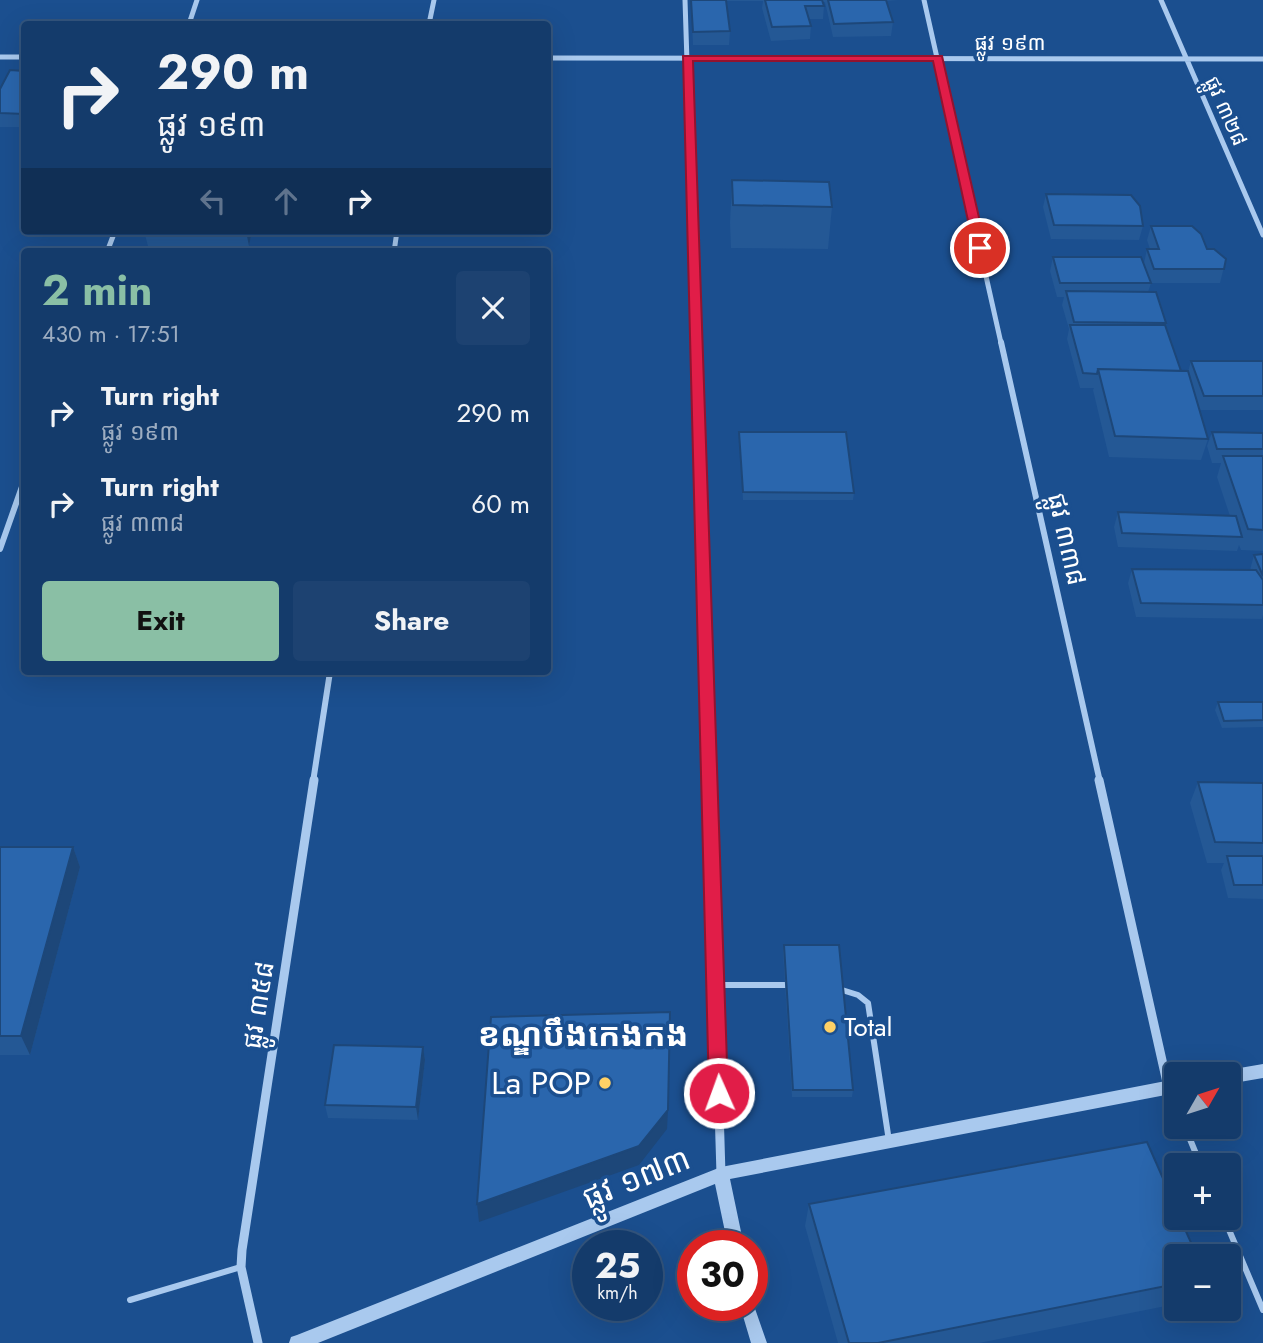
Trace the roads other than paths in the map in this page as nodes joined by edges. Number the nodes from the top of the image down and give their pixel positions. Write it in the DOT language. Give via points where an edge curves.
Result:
graph roads {
  1 [pos="197,0"];
  2 [pos="434,0"];
  3 [pos="685,0"];
  4 [pos="924,0"];
  5 [pos="1161,0"];
  6 [pos="190,21"];
  7 [pos="430,21"];
  8 [pos="0,57"];
  9 [pos="21,57"];
  10 [pos="551,58"];
  11 [pos="687,58"];
  12 [pos="938,58"];
  13 [pos="1186,59"];
  14 [pos="1263,59"];
  15 [pos="1263,235"];
  16 [pos="21,490"];
  17 [pos="0,549"];
  18 [pos="330,675"];
  19 [pos="715,985"];
  20 [pos="785,985"];
  21 [pos="842,990"];
  22 [pos="1166,1062"];
  23 [pos="1263,1071"];
  24 [pos="1241,1075"];
  25 [pos="1164,1089"];
  26 [pos="889,1141"];
  27 [pos="721,1174"];
  28 [pos="733,1230"];
  29 [pos="1229,1230"];
  30 [pos="241,1267"];
  31 [pos="130,1300"];
  32 [pos="1263,1310"];
  33 [pos="753,1321"];
  34 [pos="258,1343"];
  35 [pos="297,1343"];
  36 [pos="760,1343"];
  1 -- 6 [label="street"];
  2 -- 7 [label="street"];
  3 -- 11 [label="street"];
  4 -- 12 [label="street, ផ្លូវ ៣៣៨"];
  5 -- 13 [label="street, ផ្លូវ ៣២៨"];
  8 -- 9 [label="street"];
  10 -- 11 [label="street, ផ្លូវ ១៩៣"];
  11 -- 12 [label="street, ផ្លូវ ១៩៣"];
  11 -- 19 [label="street"];
  12 -- 13 [label="street, ផ្លូវ ១៩៣"];
  12 -- 22 [label="street, ផ្លូវ ៣៣៨"];
  13 -- 14 [label="street, ផ្លូវ ១៩៣"];
  13 -- 15 [label="street, ផ្លូវ ៣២៨"];
  16 -- 17 [label="street"];
  18 -- 30 [label="street, ផ្លូវ ៣៥៨"];
  19 -- 20 [label="lane"];
  19 -- 27 [label="street"];
  21 -- 26 [label="lane" via="868,1003"];
  23 -- 24 [label="street"];
  25 -- 26 [label="street, ផ្លូវ ១៧៣"];
  26 -- 27 [label="street, ផ្លូវ ១៧៣"];
  27 -- 28 [label="street"];
  27 -- 35 [label="street, ផ្លូវ ១៧៣"];
  29 -- 32 [label="lane"];
  30 -- 31 [label="lane"];
  30 -- 34 [label="street, ផ្លូវ ៣៥៨"];
  33 -- 36 [label="street"];
}
